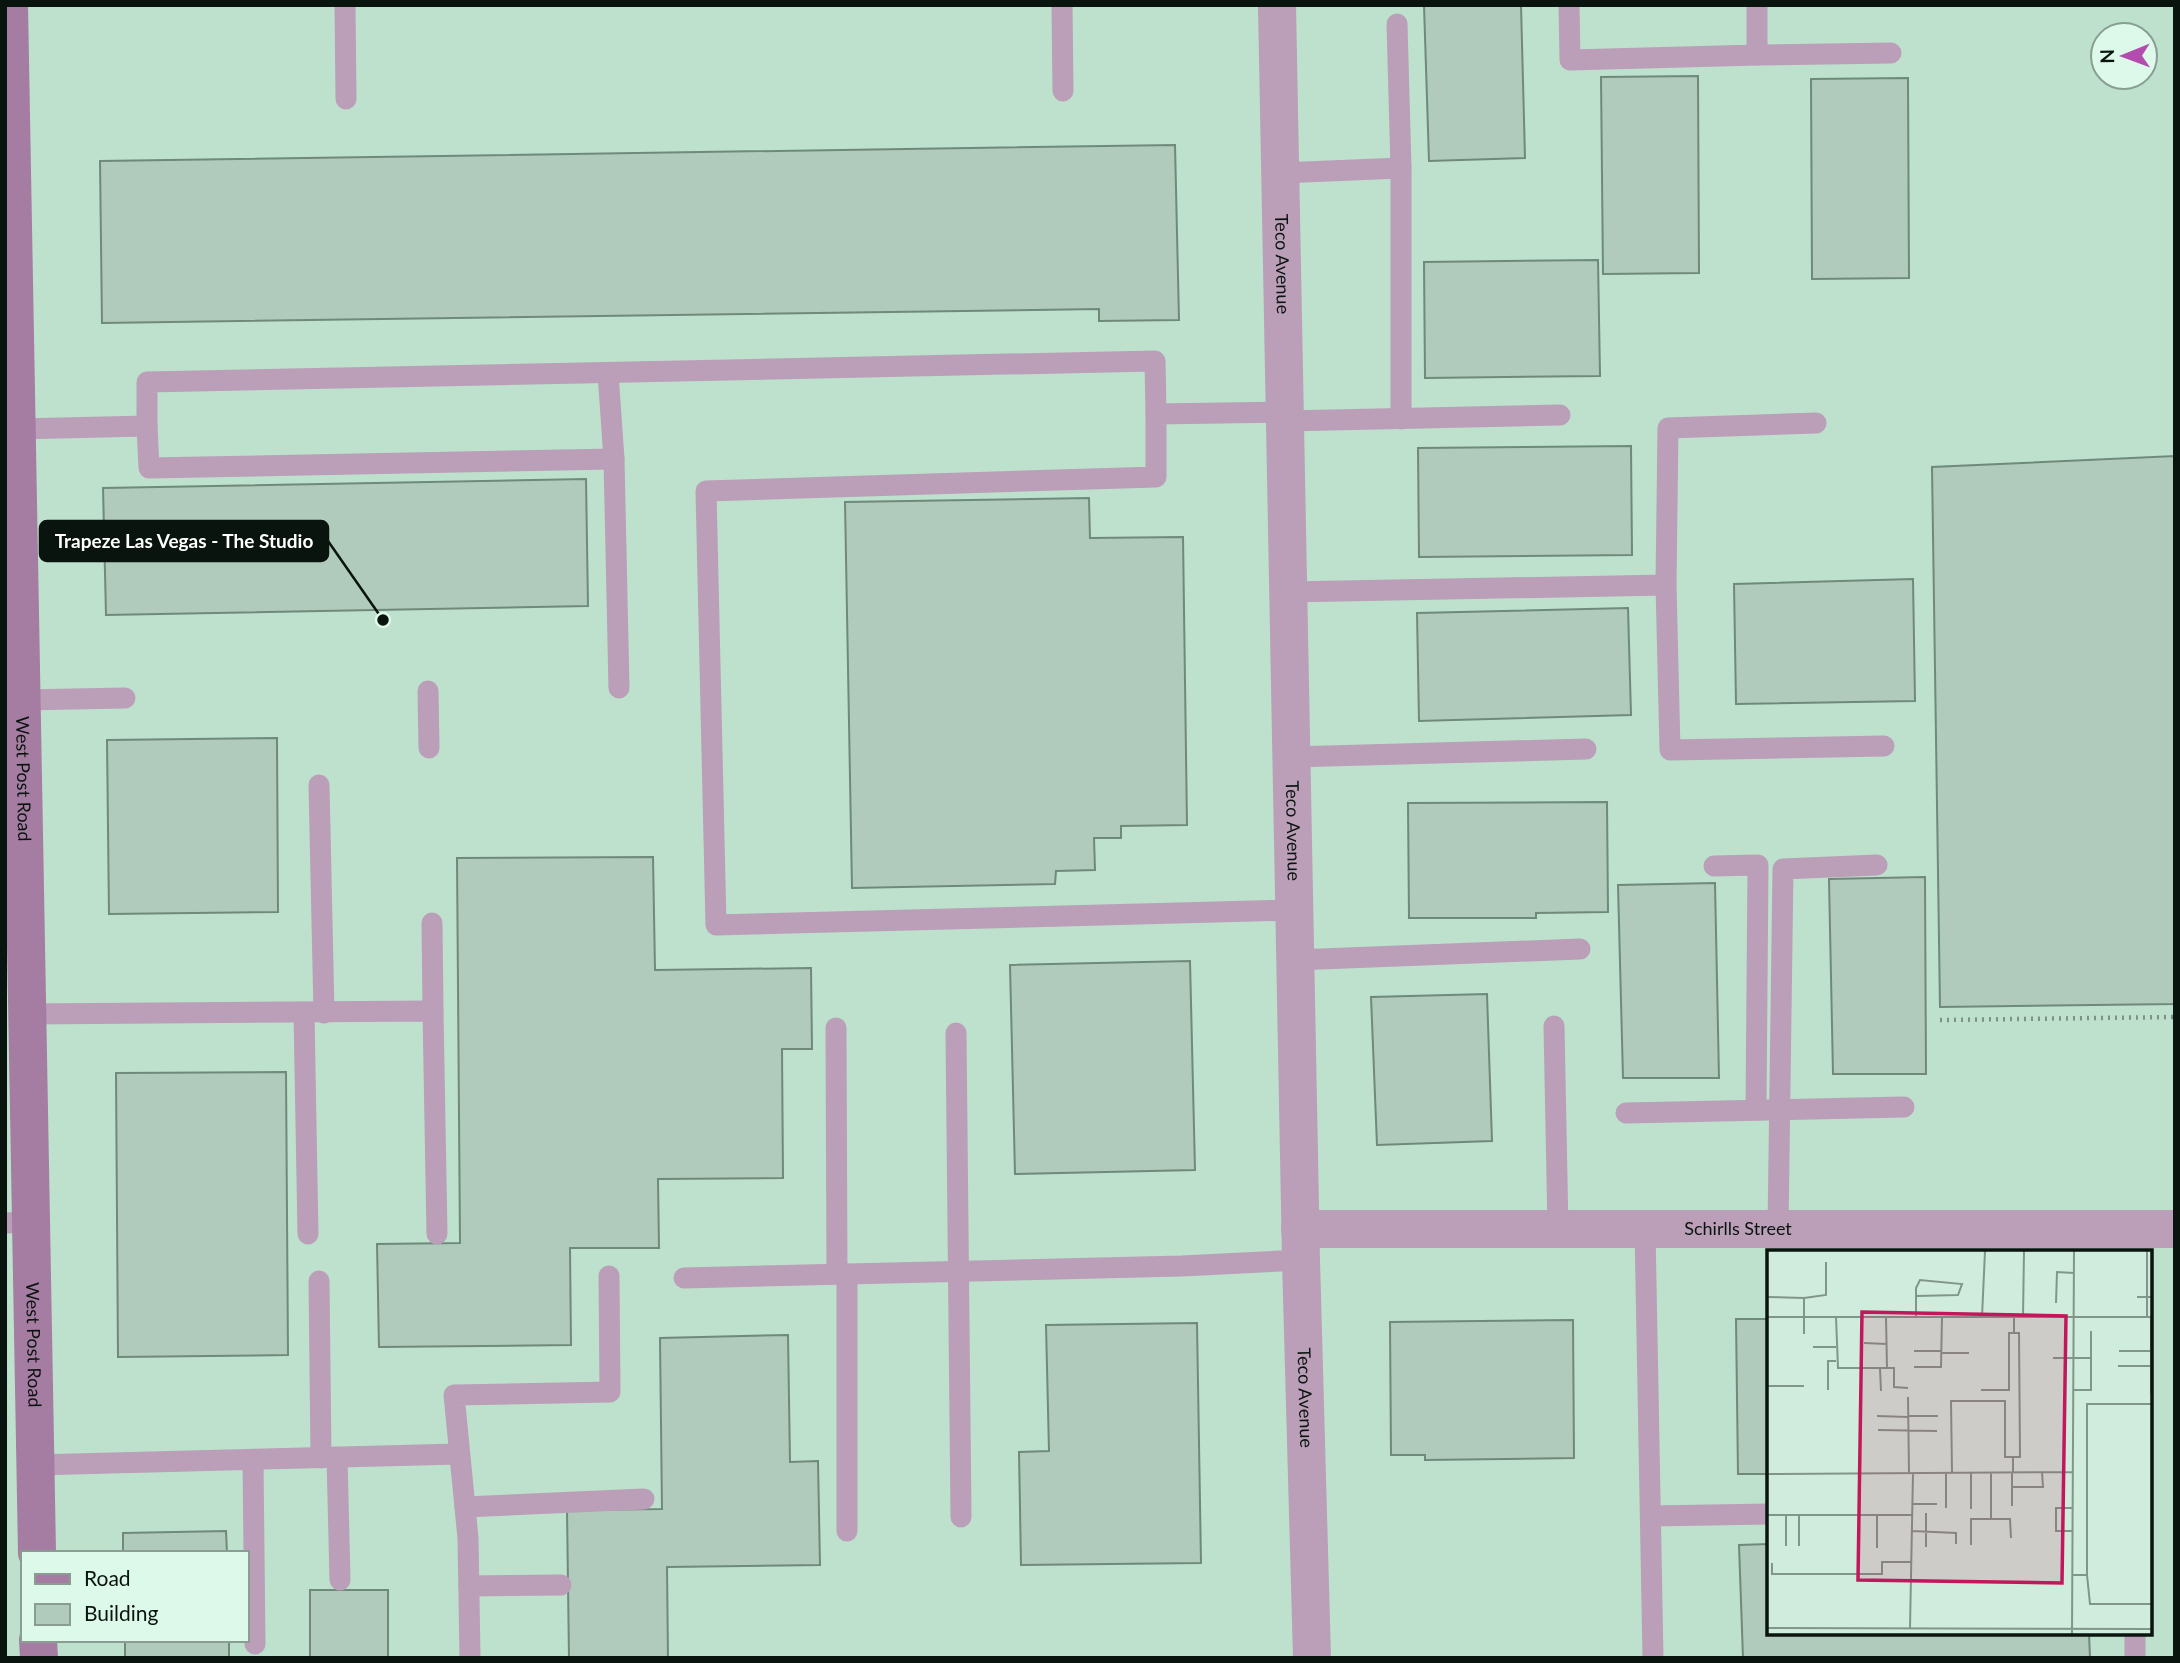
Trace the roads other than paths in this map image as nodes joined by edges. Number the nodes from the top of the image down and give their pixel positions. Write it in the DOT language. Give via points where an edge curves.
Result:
graph roads {
  1 [pos="9,5"];
  2 [pos="345,5"];
  3 [pos="1062,5"];
  4 [pos="1277,5"];
  5 [pos="1569,5"];
  6 [pos="1757,5"];
  7 [pos="1397,24"];
  8 [pos="1891,53"];
  9 [pos="1757,55"];
  10 [pos="1063,91"];
  11 [pos="346,99"];
  12 [pos="1401,168"];
  13 [pos="1280,173"];
  14 [pos="10,350"];
  15 [pos="608,373"];
  16 [pos="1156,415"];
  17 [pos="1560,415"];
  18 [pos="1285,417"];
  19 [pos="1401,419"];
  20 [pos="1816,423"];
  21 [pos="147,426"];
  22 [pos="17,429"];
  23 [pos="614,459"];
  24 [pos="1666,585"];
  25 [pos="1288,592"];
  26 [pos="619,688"];
  27 [pos="16,689"];
  28 [pos="428,691"];
  29 [pos="125,698"];
  30 [pos="1884,746"];
  31 [pos="429,748"];
  32 [pos="1586,750"];
  33 [pos="1291,757"];
  34 [pos="318,785"];
  35 [pos="1877,865"];
  36 [pos="1714,866"];
  37 [pos="1294,910"];
  38 [pos="432,923"];
  39 [pos="1580,949"];
  40 [pos="1295,960"];
  41 [pos="433,1011"];
  42 [pos="27,1014"];
  43 [pos="314,1014"];
  44 [pos="1554,1026"];
  45 [pos="836,1028"];
  46 [pos="956,1033"];
  47 [pos="1904,1107"];
  48 [pos="1756,1110"];
  49 [pos="1780,1110"];
  50 [pos="1626,1113"];
  51 [pos="18,1222"];
  52 [pos="1558,1229"];
  53 [pos="1645,1229"];
  54 [pos="1779,1229"];
  55 [pos="2175,1229"];
  56 [pos="308,1234"];
  57 [pos="437,1234"];
  58 [pos="2031,1240"];
  59 [pos="1301,1244"];
  60 [pos="958,1272"];
  61 [pos="842,1274"];
  62 [pos="609,1276"];
  63 [pos="684,1278"];
  64 [pos="319,1281"];
  65 [pos="458,1454"];
  66 [pos="329,1458"];
  67 [pos="253,1460"];
  68 [pos="35,1465"];
  69 [pos="644,1499"];
  70 [pos="465,1507"];
  71 [pos="1767,1514"];
  72 [pos="1651,1516"];
  73 [pos="961,1517"];
  74 [pos="848,1531"];
  75 [pos="37,1551"];
  76 [pos="340,1580"];
  77 [pos="561,1584"];
  78 [pos="469,1586"];
  79 [pos="2135,1635"];
  80 [pos="255,1644"];
  81 [pos="470,1658"];
  82 [pos="1312,1658"];
  83 [pos="1653,1658"];
  84 [pos="2135,1658"];
  1 -- 14 [label="street, West Post Road"];
  2 -- 11 [label="lane"];
  3 -- 10 [label="lane"];
  4 -- 13 [label="street, Teco Avenue"];
  5 -- 9 [label="lane" via="1570,60"];
  6 -- 9 [label="lane"];
  7 -- 12 [label="lane"];
  8 -- 9 [label="lane"];
  12 -- 13 [label="lane"];
  12 -- 19 [label="lane"];
  13 -- 18 [label="street, Teco Avenue"];
  14 -- 22 [label="street, West Post Road"];
  15 -- 16 [label="lane" via="1155,361"];
  15 -- 21 [label="lane" via="147,382"];
  15 -- 23 [label="lane"];
  16 -- 18 [label="lane"];
  16 -- 37 [label="lane" via="1156,477 706,491 716,925"];
  17 -- 19 [label="lane"];
  18 -- 19 [label="lane"];
  18 -- 25 [label="street, Teco Avenue"];
  20 -- 24 [label="lane" via="1668,428"];
  21 -- 22 [label="lane"];
  21 -- 23 [label="lane" via="149,468"];
  22 -- 27 [label="street, West Post Road"];
  23 -- 26 [label="lane"];
  24 -- 25 [label="lane"];
  24 -- 30 [label="lane" via="1670,750"];
  25 -- 33 [label="street, Teco Avenue"];
  27 -- 29 [label="lane"];
  27 -- 42 [label="street, West Post Road"];
  28 -- 31 [label="lane"];
  32 -- 33 [label="lane"];
  33 -- 37 [label="street, Teco Avenue"];
  34 -- 43 [label="lane"];
  35 -- 49 [label="lane" via="1783,869"];
  36 -- 48 [label="lane" via="1758,865"];
  37 -- 40 [label="street, Teco Avenue"];
  38 -- 41 [label="lane"];
  39 -- 40 [label="lane"];
  40 -- 59 [label="street, Teco Avenue"];
  41 -- 43 [label="lane"];
  41 -- 57 [label="lane"];
  42 -- 43 [label="lane"];
  42 -- 51 [label="street, West Post Road"];
  43 -- 56 [label="lane"];
  44 -- 52 [label="lane"];
  45 -- 61 [label="lane"];
  46 -- 60 [label="lane"];
  47 -- 49 [label="lane"];
  48 -- 49 [label="lane"];
  48 -- 50 [label="lane"];
  49 -- 54 [label="lane"];
  51 -- 68 [label="street, West Post Road"];
  52 -- 53 [label="street, Schirlls Street"];
  52 -- 59 [label="street, Schirlls Street"];
  53 -- 54 [label="street, Schirlls Street"];
  53 -- 72 [label="lane"];
  54 -- 58 [label="street, Schirlls Street"];
  55 -- 58 [label="street, Schirlls Street"];
  59 -- 60 [label="lane"];
  59 -- 82 [label="street, Teco Avenue"];
  60 -- 61 [label="lane"];
  60 -- 73 [label="lane"];
  61 -- 63 [label="lane"];
  61 -- 74 [label="lane"];
  62 -- 65 [label="lane" via="610,1392 454,1395"];
  64 -- 66 [label="lane"];
  65 -- 66 [label="lane"];
  65 -- 70 [label="lane"];
  66 -- 67 [label="lane"];
  66 -- 76 [label="lane"];
  67 -- 68 [label="lane"];
  67 -- 80 [label="lane"];
  68 -- 75 [label="street, West Post Road"];
  69 -- 70 [label="lane"];
  70 -- 78 [label="lane"];
  71 -- 72 [label="lane"];
  72 -- 83 [label="lane"];
  77 -- 78 [label="lane"];
  78 -- 81 [label="lane"];
  79 -- 84 [label="lane"];
}
